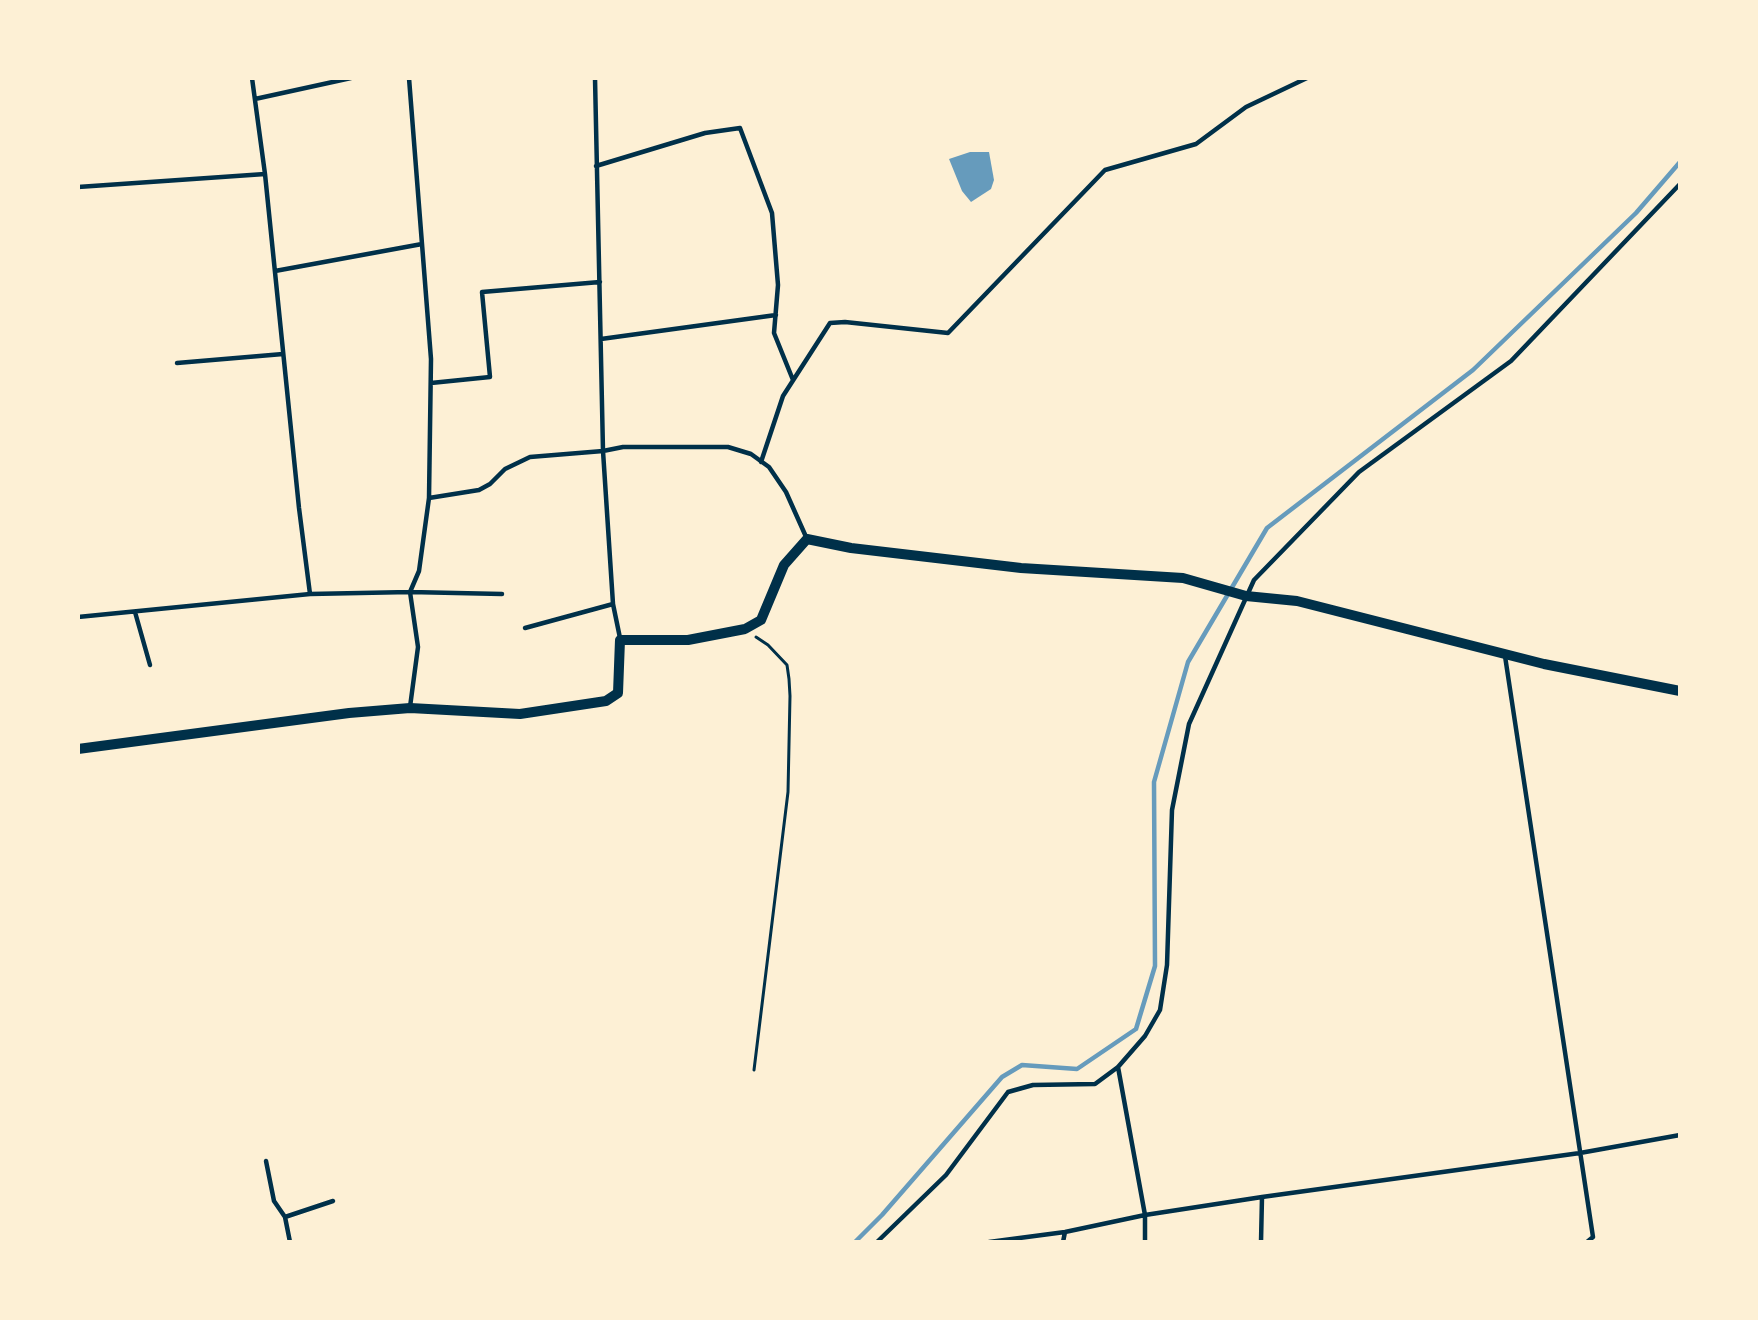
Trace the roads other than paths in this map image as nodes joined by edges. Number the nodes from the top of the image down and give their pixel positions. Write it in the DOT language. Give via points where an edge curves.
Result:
graph roads {
  1 [pos="252,78"];
  2 [pos="351,78"];
  3 [pos="409,78"];
  4 [pos="595,78"];
  5 [pos="1307,78"];
  6 [pos="255,99"];
  7 [pos="596,166"];
  8 [pos="265,174"];
  9 [pos="1680,184"];
  10 [pos="78,187"];
  11 [pos="422,244"];
  12 [pos="274,271"];
  13 [pos="600,282"];
  14 [pos="776,315"];
  15 [pos="601,339"];
  16 [pos="283,354"];
  17 [pos="177,363"];
  18 [pos="793,380"];
  19 [pos="431,383"];
  20 [pos="603,451"];
  21 [pos="761,462"];
  22 [pos="429,498"];
  23 [pos="807,539"];
  24 [pos="410,592"];
  25 [pos="310,594"];
  26 [pos="502,594"];
  27 [pos="1242,595"];
  28 [pos="613,604"];
  29 [pos="135,612"];
  30 [pos="78,617"];
  31 [pos="525,628"];
  32 [pos="620,640"];
  33 [pos="1505,653"];
  34 [pos="150,665"];
  35 [pos="1680,691"];
  36 [pos="410,708"];
  37 [pos="78,749"];
  38 [pos="1118,1067"];
  39 [pos="1680,1135"];
  40 [pos="1580,1153"];
  41 [pos="267,1161"];
  42 [pos="1262,1197"];
  43 [pos="333,1201"];
  44 [pos="1145,1215"];
  45 [pos="285,1217"];
  46 [pos="1065,1232"];
  47 [pos="290,1242"];
  48 [pos="877,1242"];
  49 [pos="989,1242"];
  50 [pos="1063,1242"];
  51 [pos="1145,1242"];
  52 [pos="1261,1242"];
  53 [pos="1587,1242"];
  1 -- 6 [label="lane"];
  2 -- 6 [label="lane"];
  3 -- 11 [label="lane"];
  4 -- 7 [label="lane"];
  5 -- 18 [label="lane" via="1246,107 1196,144 1106,170 948,333 830,323"];
  6 -- 8 [label="lane"];
  7 -- 13 [label="lane"];
  7 -- 14 [label="lane" via="705,133 740,128 772,213 778,285"];
  8 -- 10 [label="lane"];
  8 -- 12 [label="lane"];
  9 -- 27 [label="lane" via="1511,361 1359,472"];
  11 -- 12 [label="lane"];
  11 -- 19 [label="lane"];
  12 -- 16 [label="lane"];
  13 -- 15 [label="lane"];
  13 -- 19 [label="lane" via="482,292 490,377"];
  14 -- 15 [label="lane"];
  14 -- 18 [label="lane" via="774,333"];
  15 -- 20 [label="lane"];
  16 -- 17 [label="lane"];
  16 -- 25 [label="lane"];
  18 -- 21 [label="lane" via="783,396"];
  19 -- 22 [label="lane"];
  20 -- 21 [label="lane" via="623,447 728,447"];
  20 -- 22 [label="lane" via="530,457 505,469 479,490"];
  20 -- 28 [label="lane"];
  21 -- 23 [label="lane" via="786,492"];
  22 -- 24 [label="lane" via="419,572"];
  23 -- 27 [label="street" via="851,549 1021,568 1183,578"];
  23 -- 32 [label="street" via="784,566 761,620 745,629 688,640"];
  24 -- 25 [label="lane"];
  24 -- 26 [label="lane"];
  24 -- 36 [label="lane" via="418,647"];
  25 -- 29 [label="lane"];
  27 -- 33 [label="street" via="1297,601"];
  27 -- 38 [label="lane" via="1189,724 1172,810 1167,965 1160,1010 1145,1036"];
  28 -- 31 [label="lane"];
  28 -- 32 [label="lane"];
  29 -- 30 [label="lane"];
  29 -- 34 [label="lane"];
  32 -- 36 [label="street" via="618,693 606,701 520,714"];
  33 -- 35 [label="street"];
  33 -- 40 [label="lane"];
  36 -- 37 [label="street"];
  38 -- 44 [label="lane"];
  38 -- 48 [label="lane" via="1095,1083 1033,1085 1008,1092 946,1175"];
  39 -- 40 [label="lane"];
  40 -- 42 [label="lane"];
  40 -- 53 [label="lane" via="1593,1238"];
  41 -- 45 [label="lane" via="274,1201"];
  42 -- 44 [label="lane"];
  42 -- 52 [label="lane"];
  43 -- 45 [label="lane"];
  44 -- 46 [label="lane"];
  44 -- 51 [label="lane"];
  45 -- 47 [label="lane"];
  46 -- 49 [label="lane"];
  46 -- 50 [label="lane"];
}
